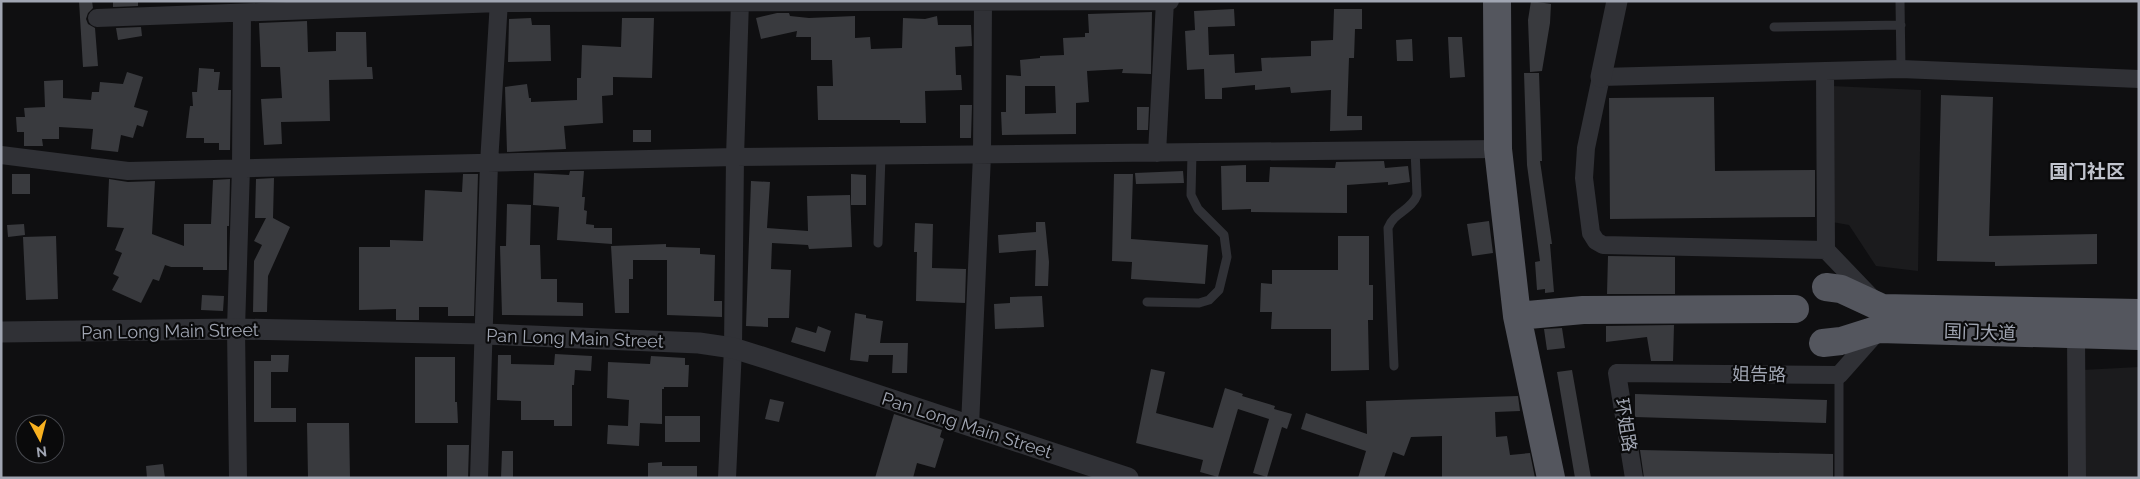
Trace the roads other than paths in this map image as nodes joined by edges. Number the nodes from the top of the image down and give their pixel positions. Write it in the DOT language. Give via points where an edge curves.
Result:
graph roads {
  1 [pos="1165,1"];
  2 [pos="1170,1"];
  3 [pos="1497,1"];
  4 [pos="1617,1"];
  5 [pos="1900,1"];
  6 [pos="499,2"];
  7 [pos="740,2"];
  8 [pos="983,2"];
  9 [pos="242,14"];
  10 [pos="97,18"];
  11 [pos="1901,25"];
  12 [pos="1774,27"];
  13 [pos="1901,69"];
  14 [pos="1825,71"];
  15 [pos="1601,76"];
  16 [pos="2139,79"];
  17 [pos="1498,149"];
  18 [pos="1415,150"];
  19 [pos="1157,153"];
  20 [pos="1192,153"];
  21 [pos="982,155"];
  22 [pos="1,156"];
  23 [pos="881,156"];
  24 [pos="735,157"];
  25 [pos="489,163"];
  26 [pos="241,167"];
  27 [pos="878,243"];
  28 [pos="1826,250"];
  29 [pos="1826,287"];
  30 [pos="1147,302"];
  31 [pos="1796,309"];
  32 [pos="2139,313"];
  33 [pos="1517,316"];
  34 [pos="1881,318"];
  35 [pos="236,329"];
  36 [pos="1,332"];
  37 [pos="484,334"];
  38 [pos="2076,335"];
  39 [pos="2139,336"];
  40 [pos="1823,342"];
  41 [pos="733,348"];
  42 [pos="1394,366"];
  43 [pos="1618,373"];
  44 [pos="1839,375"];
  45 [pos="970,426"];
  46 [pos="238,478"];
  47 [pos="479,478"];
  48 [pos="727,478"];
  49 [pos="1128,478"];
  50 [pos="1551,478"];
  51 [pos="1634,478"];
  52 [pos="1839,478"];
  53 [pos="2078,478"];
  1 -- 2 [label="street"];
  1 -- 8 [label="street"];
  1 -- 19 [label="street"];
  3 -- 17 [label="highway"];
  4 -- 15 [label="street"];
  5 -- 11 [label="lane"];
  6 -- 7 [label="street"];
  6 -- 9 [label="street"];
  6 -- 25 [label="street"];
  7 -- 8 [label="street"];
  7 -- 24 [label="street"];
  8 -- 21 [label="street"];
  9 -- 10 [label="street"];
  9 -- 26 [label="street"];
  11 -- 12 [label="lane"];
  11 -- 13 [label="lane"];
  13 -- 14 [label="street"];
  13 -- 16 [label="street"];
  14 -- 15 [label="street"];
  14 -- 28 [label="street"];
  15 -- 28 [label="street" via="1586,148 1584,178 1591,233 1596,241 1603,245"];
  17 -- 18 [label="street"];
  17 -- 33 [label="highway"];
  18 -- 20 [label="street"];
  18 -- 42 [label="lane" via="1415,201 1392,218 1388,228"];
  19 -- 20 [label="street"];
  19 -- 21 [label="street"];
  20 -- 30 [label="lane" via="1192,195 1198,209 1224,235 1227,258 1218,290 1209,300 1198,303"];
  21 -- 23 [label="street"];
  21 -- 45 [label="street"];
  22 -- 26 [label="street" via="128,171"];
  23 -- 24 [label="street"];
  23 -- 27 [label="lane"];
  24 -- 25 [label="street"];
  24 -- 41 [label="street"];
  25 -- 26 [label="street"];
  25 -- 37 [label="street"];
  26 -- 35 [label="street"];
  28 -- 34 [label="street"];
  29 -- 31 [label="highway" via="1808,291"];
  29 -- 34 [label="highway, 国门大道" via="1841,289"];
  29 -- 40 [label="highway" via="1842,295 1850,312 1846,329 1832,341"];
  31 -- 33 [label="highway" via="1583,310"];
  31 -- 40 [label="highway" via="1796,323 1800,331 1814,341"];
  32 -- 34 [label="highway, 国门大道"];
  33 -- 50 [label="highway"];
  34 -- 38 [label="highway, 国门大道"];
  34 -- 40 [label="highway, 国门大道" via="1841,341"];
  34 -- 44 [label="street"];
  35 -- 36 [label="street, Pan Long Main Street"];
  35 -- 37 [label="street, Pan Long Main Street"];
  35 -- 46 [label="street"];
  37 -- 41 [label="street, Pan Long Main Street" via="699,343"];
  37 -- 47 [label="street"];
  38 -- 39 [label="highway, 国门大道"];
  38 -- 53 [label="street"];
  41 -- 45 [label="street, Pan Long Main Street"];
  41 -- 48 [label="street"];
  43 -- 44 [label="street, 姐告路"];
  43 -- 51 [label="street, 环姐路"];
  44 -- 52 [label="lane"];
  45 -- 49 [label="street, Pan Long Main Street"];
}
